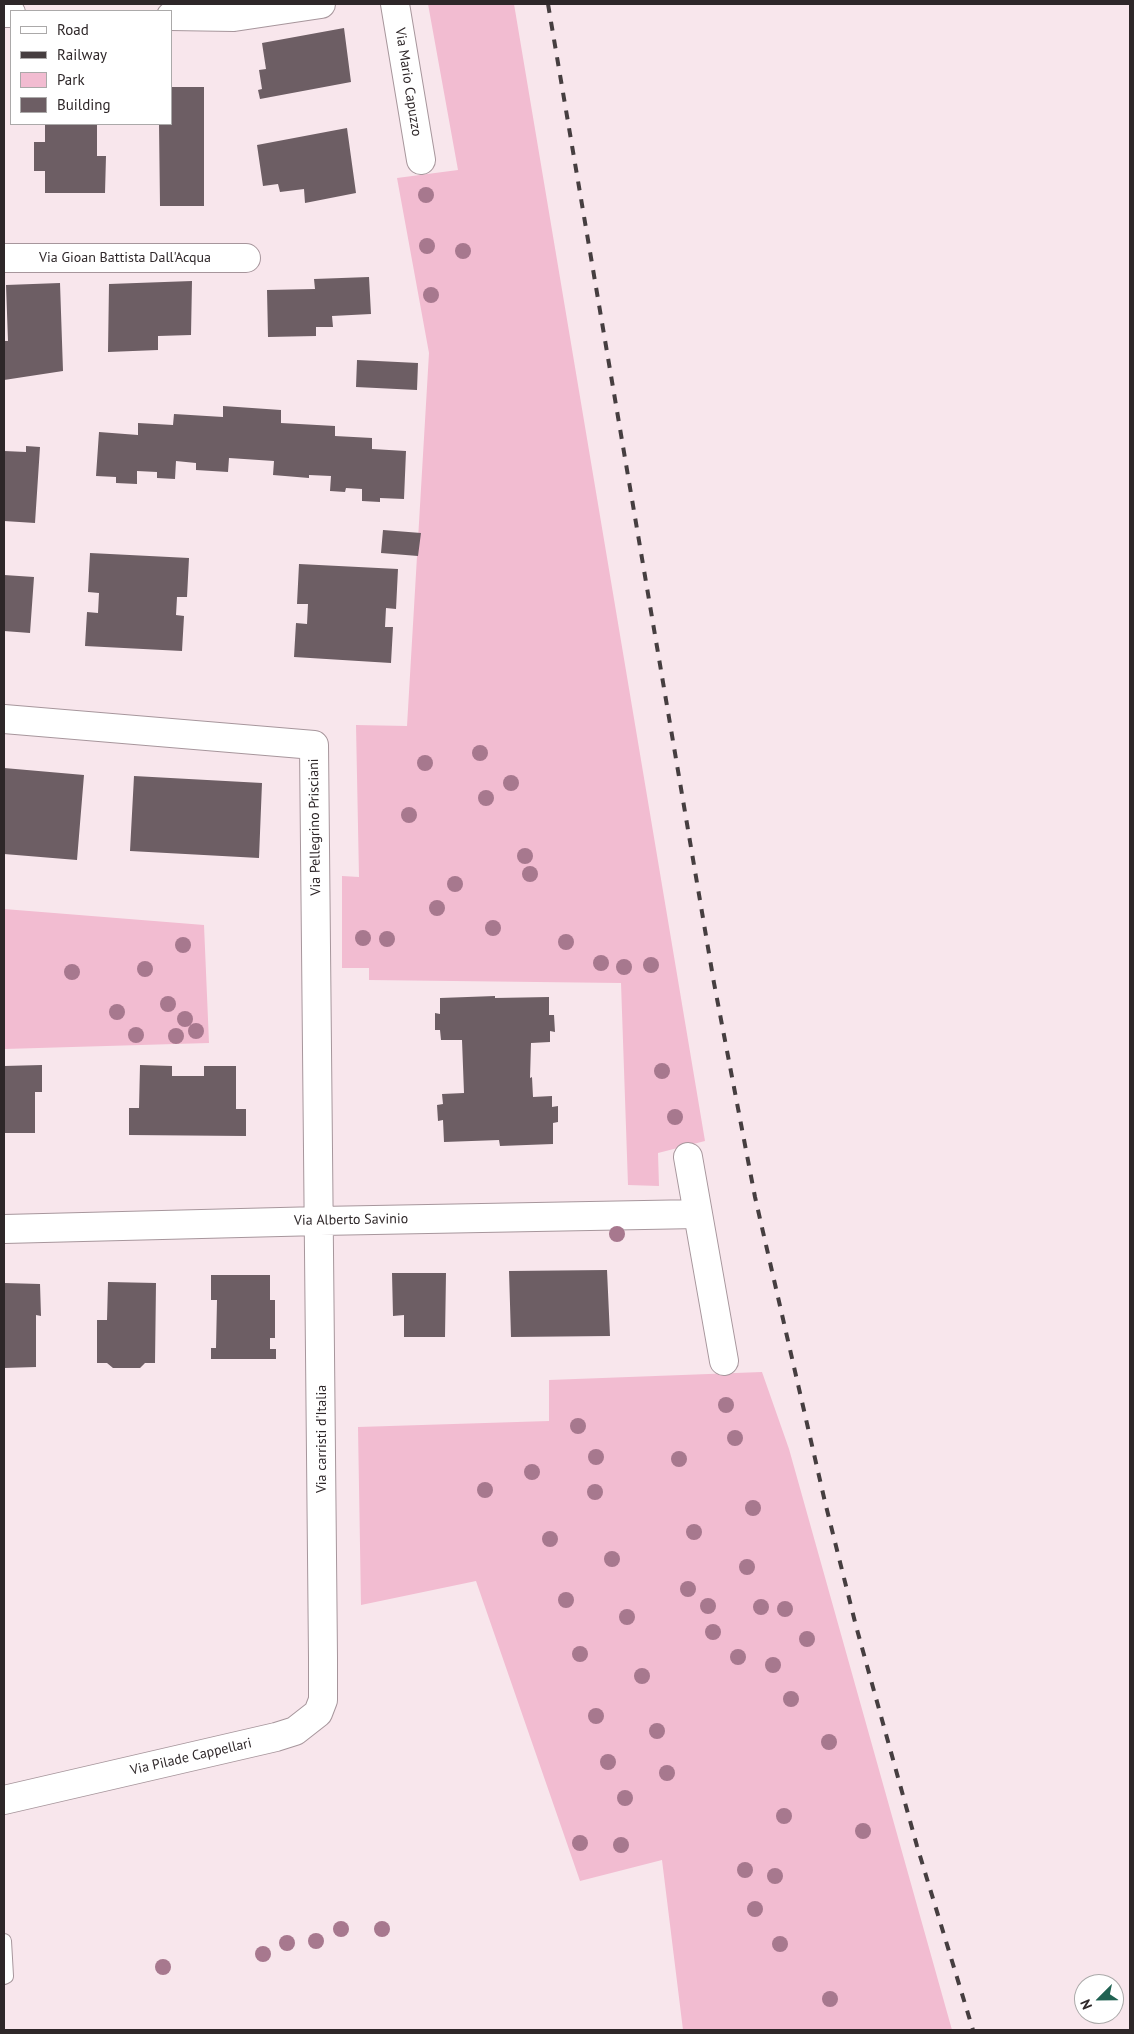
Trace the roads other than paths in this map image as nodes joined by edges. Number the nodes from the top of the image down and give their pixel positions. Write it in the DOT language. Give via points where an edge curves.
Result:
graph roads {
  1 [pos="321,4"];
  2 [pos="395,4"];
  3 [pos="172,16"];
  4 [pos="421,160"];
  5 [pos="4,258"];
  6 [pos="246,258"];
  7 [pos="4,719"];
  8 [pos="688,1157"];
  9 [pos="698,1214"];
  10 [pos="320,1220"];
  11 [pos="4,1229"];
  12 [pos="724,1361"];
  13 [pos="324,1658"];
  14 [pos="4,1800"];
  15 [pos="4,1941"];
  16 [pos="4,1977"];
  1 -- 3 [label="street" via="234,17"];
  2 -- 4 [label="street, Via Mario Capuzzo"];
  5 -- 6 [label="street, Via Gioan Battista Dall'Acqua"];
  7 -- 10 [label="street, Via Pellegrino Prisciani" via="314,745"];
  8 -- 9 [label="street"];
  9 -- 10 [label="street, Via Alberto Savinio"];
  9 -- 12 [label="street"];
  10 -- 11 [label="street, Via Alberto Savinio"];
  10 -- 13 [label="street, Via carristi d'Italia"];
  13 -- 14 [label="street, Via Pilade Cappellari" via="323,1700 318,1713 295,1731"];
  15 -- 16 [label="lane"];
}
